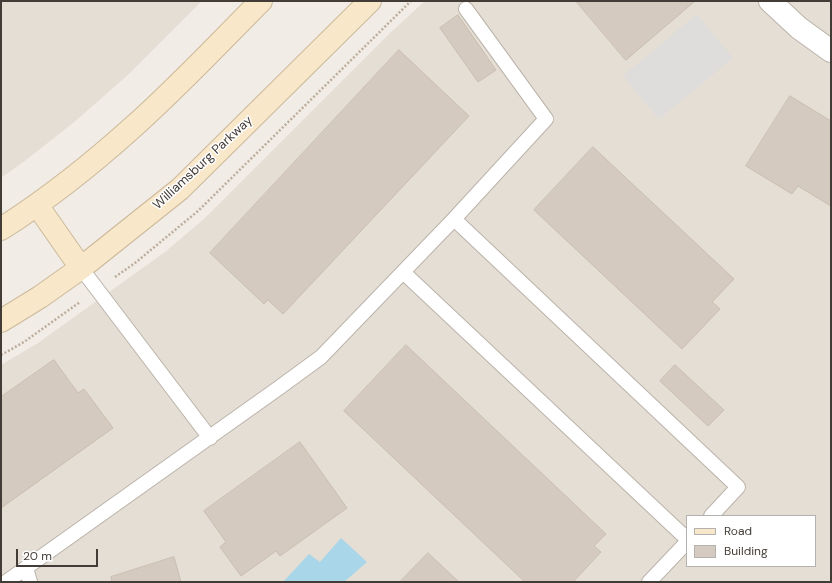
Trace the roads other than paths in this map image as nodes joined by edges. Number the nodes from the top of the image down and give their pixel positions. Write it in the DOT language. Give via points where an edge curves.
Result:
graph roads {
  1 [pos="261,1"];
  2 [pos="370,1"];
  3 [pos="770,1"];
  4 [pos="466,9"];
  5 [pos="831,50"];
  6 [pos="37,205"];
  7 [pos="454,219"];
  8 [pos="1,228"];
  9 [pos="82,268"];
  10 [pos="403,272"];
  11 [pos="1,321"];
  12 [pos="210,438"];
  13 [pos="712,515"];
  14 [pos="686,537"];
  15 [pos="686,543"];
  16 [pos="26,568"];
  17 [pos="6,582"];
  18 [pos="30,582"];
  19 [pos="649,582"];
  1 -- 6 [label="street" via="134,126"];
  2 -- 9 [label="street, Williamsburg Parkway" via="180,189"];
  3 -- 5 [label="street" via="800,28"];
  4 -- 7 [label="lane" via="546,119"];
  6 -- 8 [label="street"];
  6 -- 9 [label="street"];
  7 -- 10 [label="lane"];
  7 -- 13 [label="lane" via="738,487"];
  9 -- 11 [label="street, Williamsburg Parkway"];
  9 -- 12 [label="lane"];
  10 -- 12 [label="lane" via="321,357"];
  10 -- 14 [label="lane"];
  12 -- 16 [label="lane"];
  15 -- 19 [label="lane"];
  16 -- 17 [label="lane"];
  16 -- 18 [label="lane"];
}
